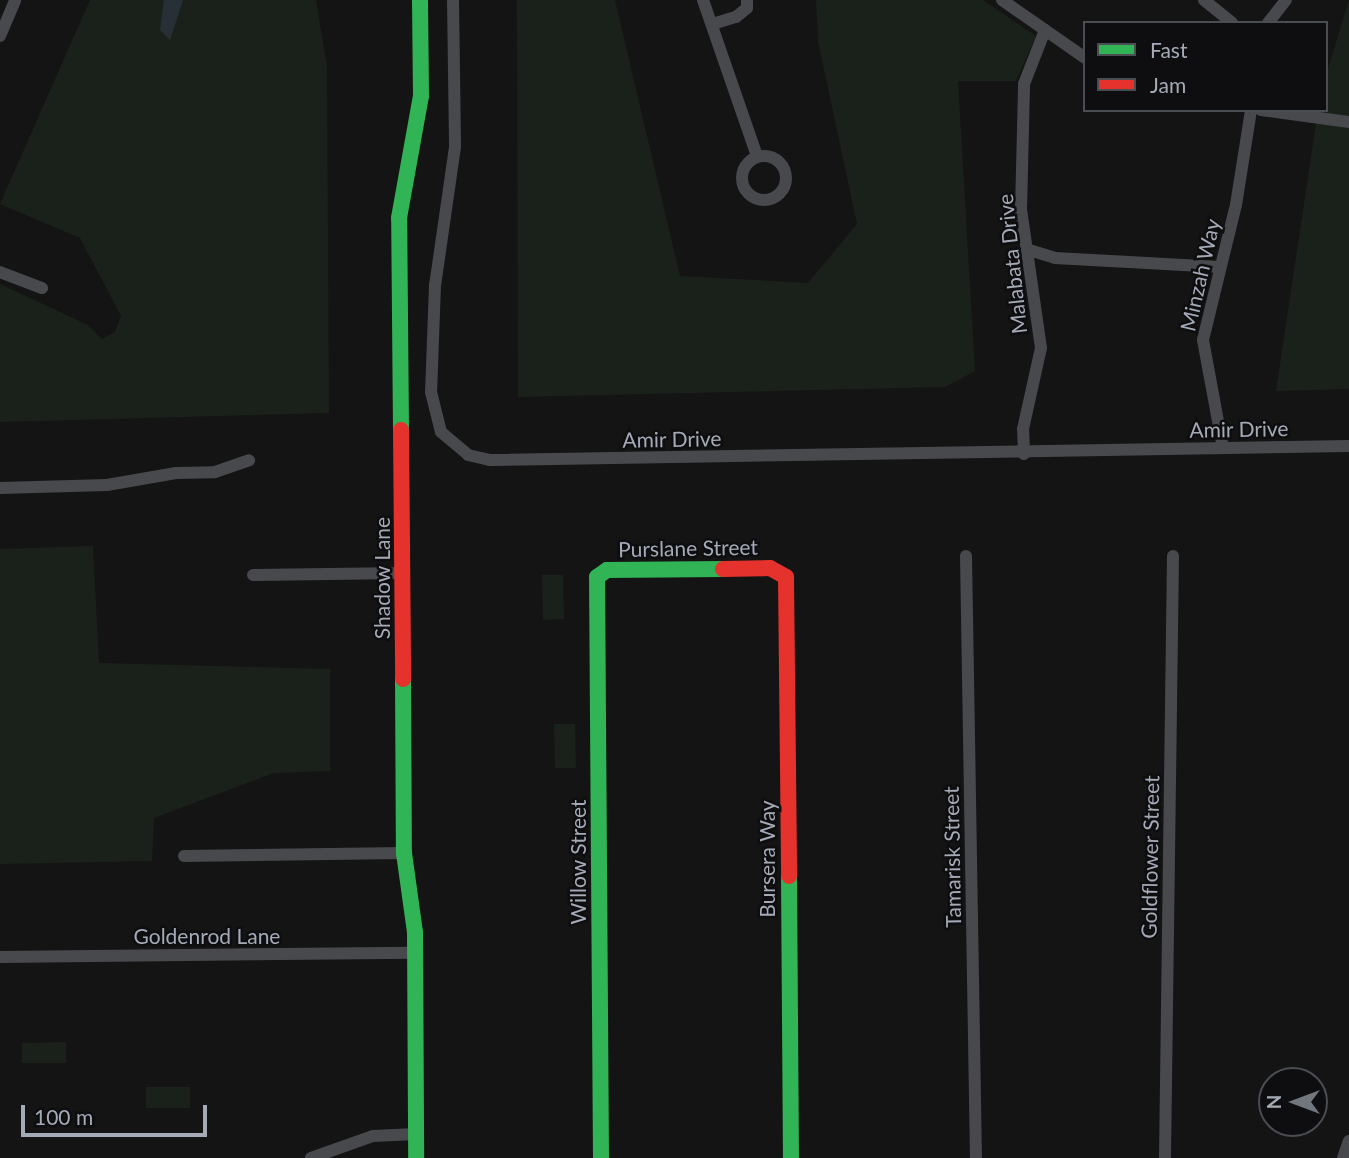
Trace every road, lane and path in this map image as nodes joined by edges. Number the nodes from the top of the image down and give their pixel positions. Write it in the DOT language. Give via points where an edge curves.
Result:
graph roads {
  1 [pos="15,0"];
  2 [pos="420,0"];
  3 [pos="453,0"];
  4 [pos="703,0"];
  5 [pos="747,0"];
  6 [pos="1002,0"];
  7 [pos="1204,0"];
  8 [pos="1286,0"];
  9 [pos="1230,21"];
  10 [pos="1270,21"];
  11 [pos="716,23"];
  12 [pos="1045,30"];
  13 [pos="0,36"];
  14 [pos="1083,57"];
  15 [pos="1251,112"];
  16 [pos="1276,112"];
  17 [pos="1349,122"];
  18 [pos="757,156"];
  19 [pos="1026,249"];
  20 [pos="1220,267"];
  21 [pos="0,272"];
  22 [pos="43,288"];
  23 [pos="1349,446"];
  24 [pos="1223,448"];
  25 [pos="1024,454"];
  26 [pos="249,460"];
  27 [pos="0,488"];
  28 [pos="966,555"];
  29 [pos="1172,555"];
  30 [pos="770,568"];
  31 [pos="607,570"];
  32 [pos="403,573"];
  33 [pos="253,575"];
  34 [pos="404,853"];
  35 [pos="184,856"];
  36 [pos="415,953"];
  37 [pos="0,957"];
  38 [pos="416,1133"];
  39 [pos="1349,1141"];
  40 [pos="311,1158"];
  41 [pos="416,1158"];
  42 [pos="601,1158"];
  43 [pos="790,1158"];
  44 [pos="976,1158"];
  45 [pos="1165,1158"];
  46 [pos="1343,1158"];
  1 -- 13 [label="street"];
  2 -- 32 [label="street, Shadow Lane" via="421,96 399,218"];
  3 -- 25 [label="street, Amir Drive" via="455,147 435,285 431,392 436,420 457,449 490,460"];
  4 -- 11 [label="street"];
  5 -- 11 [label="street" via="747,8 736,17"];
  6 -- 12 [label="street"];
  7 -- 9 [label="street"];
  8 -- 10 [label="street"];
  11 -- 18 [label="street"];
  12 -- 14 [label="street"];
  12 -- 19 [label="street, Malabata Drive" via="1024,84"];
  15 -- 20 [label="street, Minzah Way"];
  16 -- 17 [label="street"];
  19 -- 20 [label="street" via="1055,258"];
  19 -- 25 [label="street, Malabata Drive" via="1041,348 1023,429"];
  20 -- 24 [label="street, Minzah Way" via="1203,340"];
  21 -- 22 [label="street"];
  23 -- 24 [label="street, Amir Drive"];
  24 -- 25 [label="street, Amir Drive"];
  26 -- 27 [label="street" via="215,472 176,472 107,485"];
  28 -- 44 [label="street, Tamarisk Street"];
  29 -- 45 [label="street, Goldflower Street"];
  30 -- 31 [label="street, Purslane Street"];
  30 -- 43 [label="street, Bursera Way" via="786,577"];
  31 -- 42 [label="street, Willow Street" via="597,577"];
  32 -- 33 [label="street"];
  32 -- 34 [label="street, Shadow Lane"];
  34 -- 35 [label="street"];
  34 -- 36 [label="street, Shadow Lane"];
  36 -- 37 [label="street, Goldenrod Lane"];
  36 -- 38 [label="street, Shadow Lane"];
  38 -- 40 [label="street" via="373,1136"];
  38 -- 41 [label="street, Shadow Lane"];
  39 -- 46 [label="street"];
}
